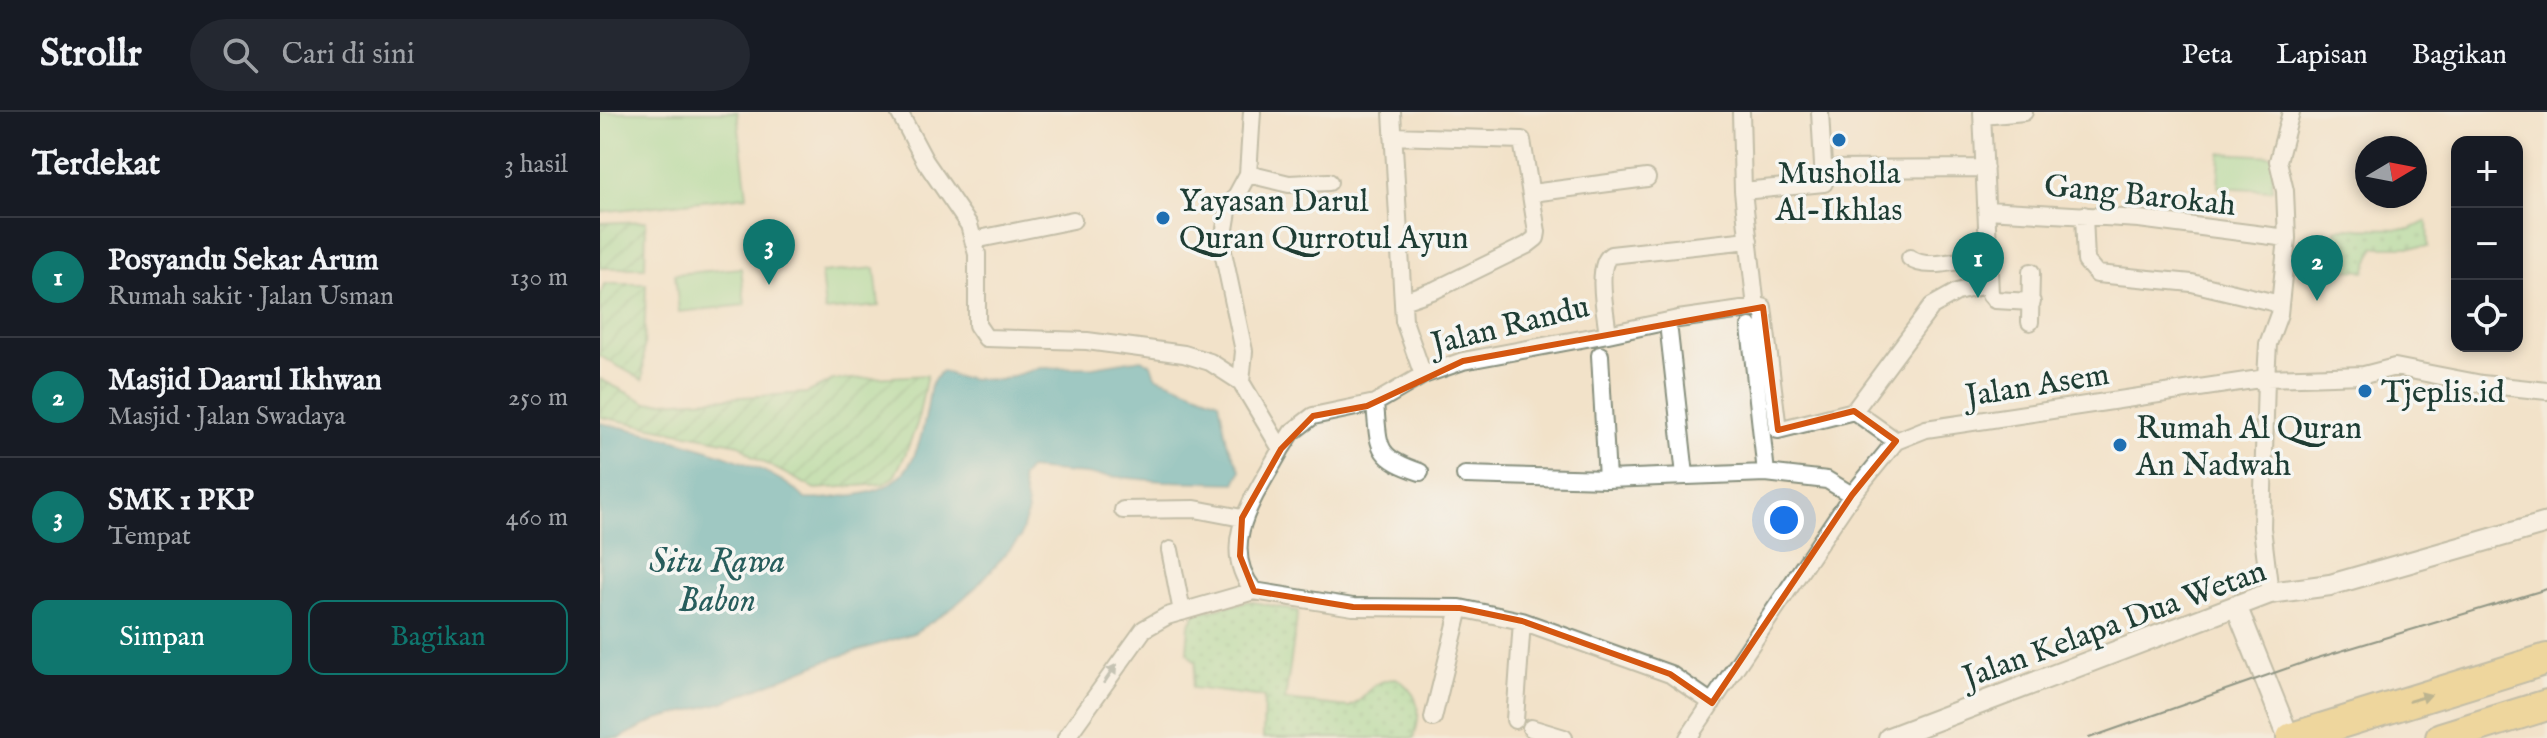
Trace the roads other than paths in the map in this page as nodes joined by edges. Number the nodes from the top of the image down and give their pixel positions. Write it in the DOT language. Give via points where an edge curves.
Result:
graph roads {
  1 [pos="899,112"];
  2 [pos="1252,112"];
  3 [pos="1392,112"];
  4 [pos="1741,112"];
  5 [pos="1820,112"];
  6 [pos="2024,112"];
  7 [pos="2291,112"];
  8 [pos="1982,114"];
  9 [pos="1393,136"];
  10 [pos="1985,168"];
  11 [pos="1823,169"];
  12 [pos="1248,174"];
  13 [pos="1647,178"];
  14 [pos="1329,182"];
  15 [pos="1743,191"];
  16 [pos="1532,193"];
  17 [pos="1987,210"];
  18 [pos="2084,215"];
  19 [pos="1073,220"];
  20 [pos="2287,238"];
  21 [pos="974,240"];
  22 [pos="1749,240"];
  23 [pos="1989,255"];
  24 [pos="1910,258"];
  25 [pos="2031,272"];
  26 [pos="1990,289"];
  27 [pos="1403,301"];
  28 [pos="2032,302"];
  29 [pos="2280,304"];
  30 [pos="1756,308"];
  31 [pos="2030,322"];
  32 [pos="1750,327"];
  33 [pos="1669,332"];
  34 [pos="1608,334"];
  35 [pos="1600,355"];
  36 [pos="1423,375"];
  37 [pos="2266,378"];
  38 [pos="1241,382"];
  39 [pos="2547,391"];
  40 [pos="1375,403"];
  41 [pos="1854,411"];
  42 [pos="1896,441"];
  43 [pos="1281,449"];
  44 [pos="1420,472"];
  45 [pos="1766,473"];
  46 [pos="1465,475"];
  47 [pos="1685,475"];
  48 [pos="1607,479"];
  49 [pos="1852,495"];
  50 [pos="1123,510"];
  51 [pos="1242,518"];
  52 [pos="2547,523"];
  53 [pos="1170,550"];
  54 [pos="1254,591"];
  55 [pos="2270,593"];
  56 [pos="1460,608"];
  57 [pos="2237,608"];
  58 [pos="1182,612"];
  59 [pos="1522,621"];
  60 [pos="2547,659"];
  61 [pos="1712,703"];
  62 [pos="2547,705"];
  63 [pos="1433,718"];
  64 [pos="1515,720"];
  65 [pos="1531,728"];
  66 [pos="1066,738"];
  67 [pos="1564,738"];
  68 [pos="1688,738"];
  69 [pos="1889,738"];
  70 [pos="2290,738"];
  71 [pos="2441,738"];
  1 -- 21 [label="street"];
  2 -- 12 [label="street"];
  3 -- 9 [label="street"];
  4 -- 15 [label="street"];
  5 -- 11 [label="street"];
  6 -- 8 [label="street"];
  7 -- 20 [label="street" via="2278,161"];
  8 -- 10 [label="street"];
  9 -- 16 [label="street" via="1518,137 1526,149"];
  9 -- 27 [label="street"];
  10 -- 11 [label="street"];
  10 -- 17 [label="street"];
  11 -- 15 [label="street" via="1824,183"];
  12 -- 14 [label="street" via="1289,184"];
  12 -- 38 [label="street" via="1228,211 1222,247 1244,351"];
  13 -- 16 [label="street"];
  15 -- 22 [label="street"];
  16 -- 27 [label="street" via="1537,232 1533,241"];
  17 -- 18 [label="street, Gang Barokah"];
  17 -- 23 [label="street"];
  18 -- 20 [label="street, Gang Barokah"];
  18 -- 29 [label="street" via="2086,261 2097,274 2192,283"];
  19 -- 21 [label="street"];
  20 -- 29 [label="street"];
  21 -- 38 [label="street" via="977,325 986,338 1087,341 1184,354 1210,362"];
  22 -- 30 [label="street"];
  22 -- 34 [label="street, Jalan Randu" via="1605,257"];
  23 -- 24 [label="street" via="1932,264"];
  23 -- 26 [label="street"];
  25 -- 28 [label="street"];
  26 -- 28 [label="street" via="1995,300"];
  26 -- 41 [label="street" via="1957,292 1932,306"];
  27 -- 36 [label="street" via="1404,321"];
  28 -- 31 [label="street"];
  29 -- 37 [label="street" via="2268,344"];
  30 -- 34 [label="street"];
  30 -- 41 [label="street" via="1763,307 1778,430"];
  32 -- 45 [label="street"];
  33 -- 47 [label="street"];
  34 -- 36 [label="street, Jalan Randu" via="1463,361"];
  35 -- 48 [label="street"];
  36 -- 40 [label="street, Jalan Randu"];
  37 -- 39 [label="street, Jalan Asem" via="2406,368 2459,381"];
  37 -- 42 [label="street, Jalan Asem" via="1926,429"];
  37 -- 55 [label="street" via="2262,528"];
  38 -- 43 [label="street"];
  40 -- 43 [label="street, Jalan Randu" via="1313,416"];
  40 -- 44 [label="street" via="1382,450 1390,462"];
  41 -- 42 [label="street"];
  42 -- 49 [label="street"];
  43 -- 51 [label="street, Jalan Randu"];
  45 -- 47 [label="street"];
  45 -- 49 [label="street" via="1827,480"];
  46 -- 48 [label="street"];
  47 -- 48 [label="street"];
  49 -- 61 [label="street"];
  50 -- 51 [label="street" via="1195,509"];
  51 -- 54 [label="street" via="1240,556"];
  52 -- 55 [label="street, Jalan Kelapa Dua Wetan" via="2330,585"];
  53 -- 58 [label="street"];
  54 -- 56 [label="street" via="1353,607"];
  54 -- 58 [label="street"];
  55 -- 57 [label="street, Jalan Kelapa Dua Wetan"];
  56 -- 59 [label="street"];
  56 -- 63 [label="street"];
  57 -- 69 [label="street, Jalan Kelapa Dua Wetan"];
  57 -- 70 [label="street"];
  66 -- 58 [label="street, one-way" via="1136,638 1156,621"];
  59 -- 61 [label="street" via="1670,674"];
  59 -- 64 [label="street"];
  70 -- 60 [label="highway, one-way"];
  61 -- 68 [label="street"];
  62 -- 71 [label="highway"];
  65 -- 67 [label="street"];
}
